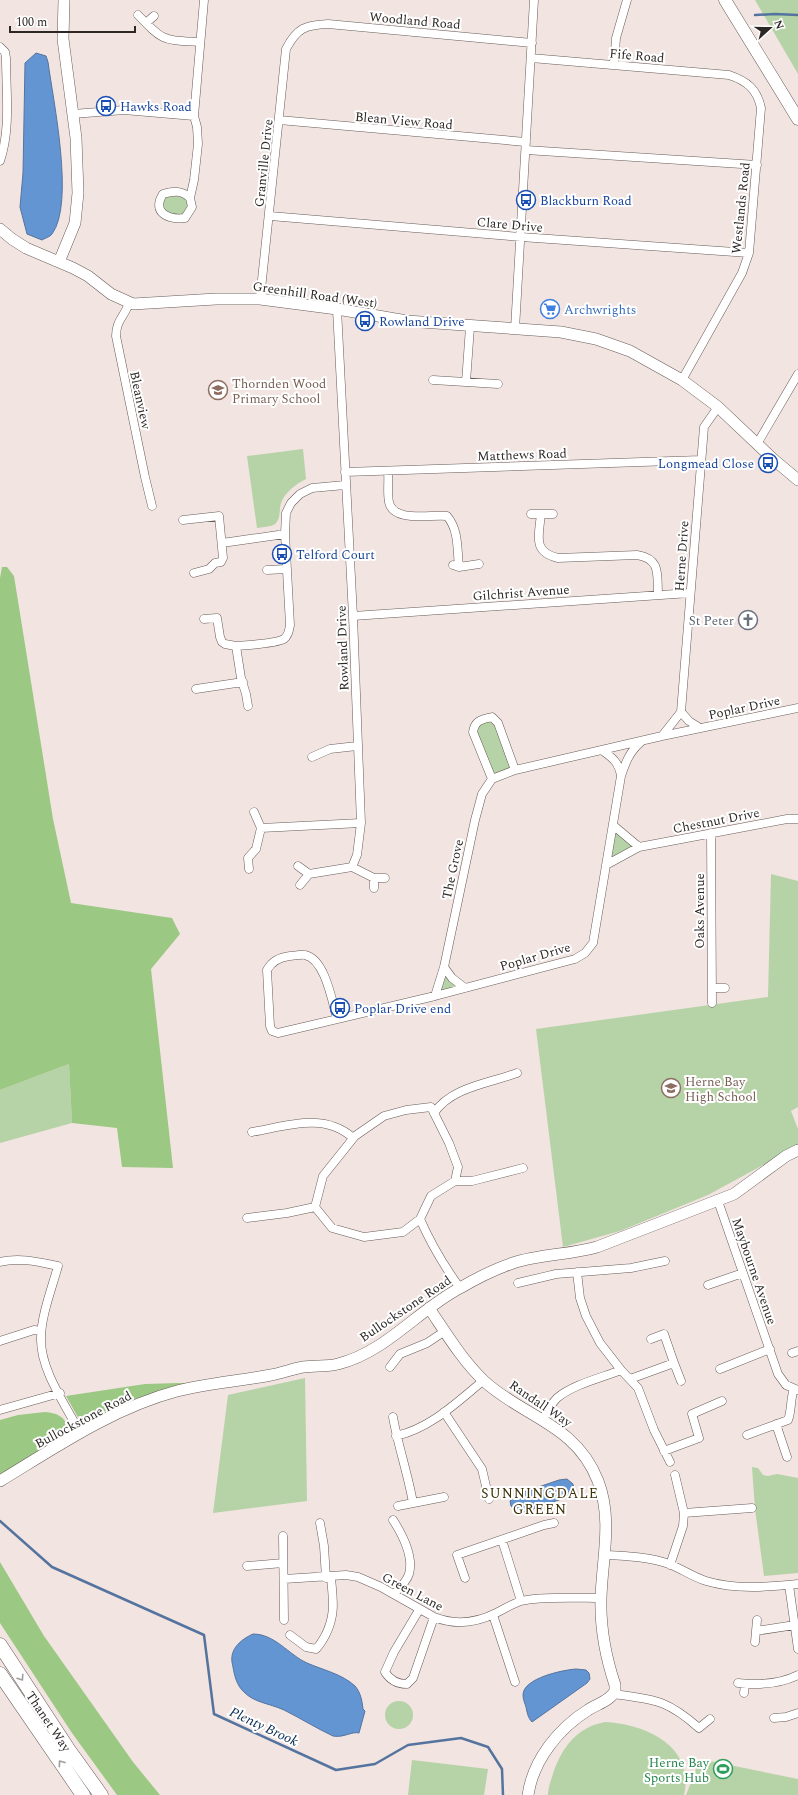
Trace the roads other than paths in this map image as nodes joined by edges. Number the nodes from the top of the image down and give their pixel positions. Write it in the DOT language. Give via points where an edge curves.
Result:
graph roads {
  1 [pos="64,0"];
  2 [pos="204,0"];
  3 [pos="534,0"];
  4 [pos="626,0"];
  5 [pos="725,0"];
  6 [pos="138,15"];
  7 [pos="154,16"];
  8 [pos="146,23"];
  9 [pos="297,32"];
  10 [pos="200,42"];
  11 [pos="532,43"];
  12 [pos="2,50"];
  13 [pos="531,58"];
  14 [pos="614,65"];
  15 [pos="740,79"];
  16 [pos="73,114"];
  17 [pos="194,116"];
  18 [pos="798,119"];
  19 [pos="279,120"];
  20 [pos="526,146"];
  21 [pos="0,161"];
  22 [pos="757,165"];
  23 [pos="190,198"];
  24 [pos="270,216"];
  25 [pos="0,229"];
  26 [pos="520,237"];
  27 [pos="750,253"];
  28 [pos="59,262"];
  29 [pos="260,299"];
  30 [pos="129,303"];
  31 [pos="337,309"];
  32 [pos="470,327"];
  33 [pos="515,329"];
  34 [pos="798,374"];
  35 [pos="682,380"];
  36 [pos="433,381"];
  37 [pos="466,382"];
  38 [pos="498,384"];
  39 [pos="718,407"];
  40 [pos="757,444"];
  41 [pos="701,460"];
  42 [pos="388,471"];
  43 [pos="345,472"];
  44 [pos="798,480"];
  45 [pos="345,485"];
  46 [pos="152,506"];
  47 [pos="531,514"];
  48 [pos="541,514"];
  49 [pos="553,514"];
  50 [pos="183,520"];
  51 [pos="285,534"];
  52 [pos="222,543"];
  53 [pos="479,564"];
  54 [pos="287,569"];
  55 [pos="267,570"];
  56 [pos="194,573"];
  57 [pos="690,593"];
  58 [pos="658,594"];
  59 [pos="353,616"];
  60 [pos="204,619"];
  61 [pos="236,646"];
  62 [pos="243,682"];
  63 [pos="196,689"];
  64 [pos="248,706"];
  65 [pos="798,708"];
  66 [pos="681,712"];
  67 [pos="700,728"];
  68 [pos="662,736"];
  69 [pos="642,741"];
  70 [pos="357,746"];
  71 [pos="603,751"];
  72 [pos="312,757"];
  73 [pos="515,770"];
  74 [pos="621,776"];
  75 [pos="492,779"];
  76 [pos="254,812"];
  77 [pos="798,819"];
  78 [pos="360,823"];
  79 [pos="614,826"];
  80 [pos="261,828"];
  81 [pos="711,833"];
  82 [pos="639,847"];
  83 [pos="606,865"];
  84 [pos="298,866"];
  85 [pos="352,867"];
  86 [pos="249,869"];
  87 [pos="309,874"];
  88 [pos="374,878"];
  89 [pos="385,878"];
  90 [pos="300,885"];
  91 [pos="374,888"];
  92 [pos="444,967"];
  93 [pos="465,988"];
  94 [pos="712,988"];
  95 [pos="725,988"];
  96 [pos="435,996"];
  97 [pos="712,1003"];
  98 [pos="337,1018"];
  99 [pos="517,1073"];
  100 [pos="434,1113"];
  101 [pos="252,1132"];
  102 [pos="353,1138"];
  103 [pos="798,1150"];
  104 [pos="523,1168"];
  105 [pos="455,1181"];
  106 [pos="718,1201"];
  107 [pos="315,1207"];
  108 [pos="247,1218"];
  109 [pos="420,1219"];
  110 [pos="665,1261"];
  111 [pos="0,1262"];
  112 [pos="577,1272"];
  113 [pos="743,1273"];
  114 [pos="518,1283"];
  115 [pos="708,1285"];
  116 [pos="460,1288"];
  117 [pos="429,1308"];
  118 [pos="41,1331"];
  119 [pos="445,1331"];
  120 [pos="651,1339"];
  121 [pos="0,1341"];
  122 [pos="770,1349"];
  123 [pos="674,1363"];
  124 [pos="390,1367"];
  125 [pos="720,1369"];
  126 [pos="621,1370"];
  127 [pos="630,1379"];
  128 [pos="484,1380"];
  129 [pos="681,1382"];
  130 [pos="796,1390"];
  131 [pos="60,1393"];
  132 [pos="722,1401"];
  133 [pos="0,1410"];
  134 [pos="444,1412"];
  135 [pos="392,1417"];
  136 [pos="543,1419"];
  137 [pos="776,1424"];
  138 [pos="80,1433"];
  139 [pos="747,1435"];
  140 [pos="396,1436"];
  141 [pos="664,1451"];
  142 [pos="787,1457"];
  143 [pos="670,1462"];
  144 [pos="675,1476"];
  145 [pos="0,1481"];
  146 [pos="444,1497"];
  147 [pos="489,1499"];
  148 [pos="413,1503"];
  149 [pos="398,1506"];
  150 [pos="752,1508"];
  151 [pos="684,1513"];
  152 [pos="393,1520"];
  153 [pos="320,1523"];
  154 [pos="554,1523"];
  155 [pos="283,1536"];
  156 [pos="502,1540"];
  157 [pos="605,1555"];
  158 [pos="283,1563"];
  159 [pos="670,1565"];
  160 [pos="247,1566"];
  161 [pos="328,1578"];
  162 [pos="465,1578"];
  163 [pos="284,1579"];
  164 [pos="798,1584"];
  165 [pos="789,1585"];
  166 [pos="394,1594"];
  167 [pos="601,1598"];
  168 [pos="521,1601"];
  169 [pos="419,1610"];
  170 [pos="493,1615"];
  171 [pos="434,1617"];
  172 [pos="284,1620"];
  173 [pos="757,1620"];
  174 [pos="795,1625"];
  175 [pos="756,1631"];
  176 [pos="290,1635"];
  177 [pos="755,1642"];
  178 [pos="0,1645"];
  179 [pos="798,1649"];
  180 [pos="0,1674"];
  181 [pos="798,1675"];
  182 [pos="515,1682"];
  183 [pos="744,1693"];
  184 [pos="611,1697"];
  185 [pos="798,1713"];
  186 [pos="774,1718"];
  187 [pos="710,1719"];
  188 [pos="83,1795"];
  189 [pos="101,1795"];
  190 [pos="528,1795"];
  1 -- 16 [label="street" via="63,39"];
  2 -- 10 [label="street"];
  3 -- 11 [label="street"];
  4 -- 14 [label="street" via="616,38"];
  5 -- 18 [label="main road"];
  6 -- 8 [label="street"];
  7 -- 8 [label="street"];
  8 -- 10 [label="street" via="160,37"];
  9 -- 11 [label="street, Woodland Road" via="313,25 328,24"];
  9 -- 19 [label="street, Granville Drive" via="286,49"];
  10 -- 17 [label="street"];
  11 -- 13 [label="street"];
  12 -- 21 [label="street" via="6,58 6,130"];
  13 -- 14 [label="street, Fife Road"];
  13 -- 20 [label="street"];
  14 -- 15 [label="street, Fife Road" via="729,75"];
  15 -- 22 [label="street, Westlands Road" via="751,86 759,98 761,108"];
  16 -- 17 [label="street" via="124,110"];
  16 -- 28 [label="street" via="78,161 78,210"];
  17 -- 23 [label="street" via="198,144"];
  19 -- 20 [label="street, Blean View Road"];
  19 -- 24 [label="street, Granville Drive"];
  20 -- 22 [label="street, Blean View Road"];
  20 -- 26 [label="street"];
  22 -- 27 [label="street, Westlands Road"];
  24 -- 26 [label="street, Clare Drive"];
  24 -- 29 [label="street, Granville Drive"];
  25 -- 28 [label="street, Greenhill Road (West)" via="26,248"];
  26 -- 27 [label="street, Clare Drive"];
  26 -- 33 [label="street"];
  27 -- 35 [label="street, Westlands Road" via="742,273"];
  28 -- 30 [label="street, Greenhill Road (West)" via="82,273 106,291"];
  29 -- 30 [label="street, Greenhill Road (West)"];
  29 -- 31 [label="street, Greenhill Road (West)"];
  30 -- 46 [label="street, Bleanview" via="118,321 116,336"];
  31 -- 32 [label="street, Greenhill Road (West)" via="407,322"];
  31 -- 43 [label="street, Rowland Drive"];
  32 -- 33 [label="street, Greenhill Road (West)"];
  32 -- 37 [label="street"];
  33 -- 35 [label="street, Greenhill Road (West)" via="561,332 596,339 630,351"];
  34 -- 40 [label="street"];
  35 -- 39 [label="street, Greenhill Road (West)"];
  36 -- 37 [label="street"];
  37 -- 38 [label="street"];
  39 -- 40 [label="street, Greenhill Road (West)"];
  39 -- 41 [label="street, Herne Drive" via="704,427"];
  40 -- 44 [label="street, Greenhill Road (West)"];
  41 -- 42 [label="street, Matthews Road"];
  41 -- 57 [label="street, Herne Drive"];
  42 -- 43 [label="street, Matthews Road"];
  42 -- 53 [label="street" via="389,503 394,512 404,516 447,516 456,532 456,566"];
  43 -- 45 [label="street, Rowland Drive"];
  45 -- 51 [label="street" via="312,488 300,494 290,503 286,512"];
  45 -- 59 [label="street, Rowland Drive"];
  47 -- 48 [label="street"];
  48 -- 49 [label="street"];
  48 -- 58 [label="street" via="539,547 546,556 648,557 655,563 657,570"];
  50 -- 52 [label="street" via="219,516"];
  51 -- 52 [label="street"];
  51 -- 54 [label="street"];
  52 -- 56 [label="street" via="221,562"];
  54 -- 55 [label="street"];
  54 -- 61 [label="street" via="290,625 287,636 280,640"];
  57 -- 58 [label="street, Gilchrist Avenue"];
  57 -- 66 [label="street, Herne Drive"];
  58 -- 59 [label="street, Gilchrist Avenue"];
  59 -- 70 [label="street, Rowland Drive"];
  60 -- 61 [label="street" via="217,618 222,642"];
  61 -- 62 [label="street"];
  62 -- 63 [label="street"];
  62 -- 64 [label="street"];
  65 -- 67 [label="street, Poplar Drive"];
  66 -- 67 [label="street"];
  66 -- 68 [label="street"];
  67 -- 68 [label="street, Poplar Drive"];
  68 -- 69 [label="street, Poplar Drive"];
  69 -- 71 [label="street"];
  69 -- 74 [label="street, Poplar Drive" via="628,756"];
  70 -- 72 [label="street" via="330,749"];
  70 -- 78 [label="street, Rowland Drive"];
  71 -- 73 [label="street"];
  71 -- 74 [label="street" via="616,761"];
  73 -- 75 [label="street"];
  73 -- 75 [label="street" via="498,723 492,717 479,721 474,725 473,732"];
  74 -- 79 [label="street, Poplar Drive"];
  75 -- 92 [label="street, The Grove" via="482,794 475,820"];
  76 -- 80 [label="street"];
  77 -- 81 [label="street, Chestnut Drive"];
  78 -- 80 [label="street"];
  78 -- 85 [label="street, Rowland Drive" via="357,855"];
  79 -- 82 [label="street"];
  79 -- 83 [label="street, Poplar Drive"];
  80 -- 86 [label="street" via="256,849 248,858"];
  81 -- 82 [label="street, Chestnut Drive"];
  81 -- 94 [label="street, Oaks Avenue"];
  82 -- 83 [label="street, Chestnut Drive"];
  83 -- 93 [label="street, Poplar Drive" via="593,943 585,953 574,959"];
  84 -- 87 [label="street"];
  85 -- 87 [label="street"];
  85 -- 88 [label="street"];
  87 -- 90 [label="street"];
  88 -- 89 [label="street"];
  88 -- 91 [label="street"];
  92 -- 93 [label="street" via="452,978"];
  92 -- 96 [label="street, The Grove"];
  93 -- 96 [label="street, Poplar Drive"];
  94 -- 95 [label="street"];
  94 -- 97 [label="street, Oaks Avenue"];
  96 -- 98 [label="street, Poplar Drive"];
  98 -- 98 [label="street, Poplar Drive" via="280,1033 274,1032 270,1026 267,970 269,966 285,957 305,954 311,957 322,970"];
  99 -- 100 [label="street" via="462,1091 448,1099"];
  100 -- 102 [label="street" via="431,1107 384,1116"];
  100 -- 105 [label="street" via="458,1167"];
  101 -- 102 [label="street" via="298,1122 316,1122 332,1124"];
  102 -- 107 [label="street" via="323,1176"];
  103 -- 106 [label="street, Bullockstone Road" via="734,1194"];
  104 -- 105 [label="street" via="472,1181"];
  105 -- 109 [label="street" via="431,1196"];
  106 -- 113 [label="street, Maybourne Avenue"];
  106 -- 116 [label="street, Bullockstone Road" via="597,1247 514,1263"];
  107 -- 108 [label="street"];
  107 -- 109 [label="street" via="332,1228 364,1237 404,1232"];
  109 -- 116 [label="street" via="436,1252"];
  110 -- 112 [label="street" via="631,1268"];
  111 -- 118 [label="street" via="21,1260 58,1266"];
  112 -- 114 [label="street"];
  112 -- 126 [label="street" via="580,1298 586,1316 600,1343"];
  113 -- 115 [label="street"];
  113 -- 122 [label="street, Maybourne Avenue"];
  116 -- 117 [label="street, Bullockstone Road"];
  117 -- 119 [label="street, Randall Way"];
  117 -- 138 [label="street, Bullockstone Road" via="374,1348 338,1364 303,1367 272,1375 203,1384 176,1391 146,1401"];
  118 -- 121 [label="street" via="34,1330"];
  118 -- 131 [label="street" via="43,1357"];
  119 -- 124 [label="street" via="427,1343 400,1354"];
  119 -- 128 [label="street, Randall Way" via="467,1362"];
  120 -- 123 [label="street" via="664,1334"];
  122 -- 125 [label="street"];
  122 -- 130 [label="street, Maybourne Avenue" via="778,1374 786,1385"];
  123 -- 127 [label="street"];
  123 -- 129 [label="street"];
  126 -- 127 [label="street"];
  126 -- 136 [label="street" via="562,1395"];
  127 -- 141 [label="street" via="638,1388"];
  128 -- 134 [label="street"];
  128 -- 136 [label="street, Randall Way"];
  130 -- 137 [label="street" via="792,1394 788,1420"];
  131 -- 133 [label="street"];
  131 -- 138 [label="street"];
  132 -- 141 [label="street" via="692,1414 699,1438"];
  134 -- 140 [label="street" via="420,1428"];
  134 -- 147 [label="street" via="482,1469"];
  135 -- 140 [label="street"];
  136 -- 157 [label="street, Randall Way" via="576,1446 596,1475 605,1514"];
  137 -- 139 [label="street"];
  137 -- 142 [label="street"];
  138 -- 145 [label="street, Bullockstone Road"];
  140 -- 148 [label="street" via="407,1471"];
  141 -- 143 [label="street"];
  144 -- 151 [label="street"];
  146 -- 148 [label="street"];
  148 -- 149 [label="street"];
  150 -- 151 [label="street"];
  151 -- 159 [label="street" via="680,1539"];
  152 -- 166 [label="street" via="404,1536 409,1565 409,1574"];
  153 -- 161 [label="street"];
  154 -- 156 [label="street"];
  155 -- 158 [label="street"];
  156 -- 162 [label="street" via="457,1555"];
  156 -- 168 [label="street"];
  157 -- 159 [label="street" via="633,1557"];
  157 -- 167 [label="street, Randall Way"];
  158 -- 160 [label="street"];
  158 -- 163 [label="street"];
  159 -- 165 [label="street" via="692,1576 730,1586"];
  161 -- 163 [label="street, Green Lane"];
  161 -- 166 [label="street, Green Lane" via="358,1577"];
  161 -- 176 [label="street" via="333,1616 320,1646 316,1649 306,1647"];
  163 -- 172 [label="street"];
  164 -- 165 [label="street"];
  165 -- 174 [label="street"];
  166 -- 169 [label="street, Green Lane"];
  167 -- 168 [label="street, Green Lane"];
  167 -- 184 [label="street, Randall Way" via="603,1646 615,1685"];
  168 -- 170 [label="street, Green Lane"];
  169 -- 171 [label="street, Green Lane"];
  169 -- 171 [label="street" via="385,1672 388,1678 399,1684 407,1684 413,1678"];
  170 -- 171 [label="street, Green Lane" via="462,1622"];
  170 -- 182 [label="street"];
  173 -- 175 [label="street"];
  174 -- 175 [label="street"];
  174 -- 179 [label="street"];
  175 -- 177 [label="street"];
  178 -- 189 [label="highway, Thanet Way, one-way"];
  188 -- 180 [label="highway, Thanet Way, one-way"];
  181 -- 183 [label="street" via="783,1681 741,1683"];
  184 -- 187 [label="street" via="654,1699 682,1713 699,1728"];
  184 -- 190 [label="street" via="586,1711 557,1737 540,1759"];
  185 -- 186 [label="street"];
}
